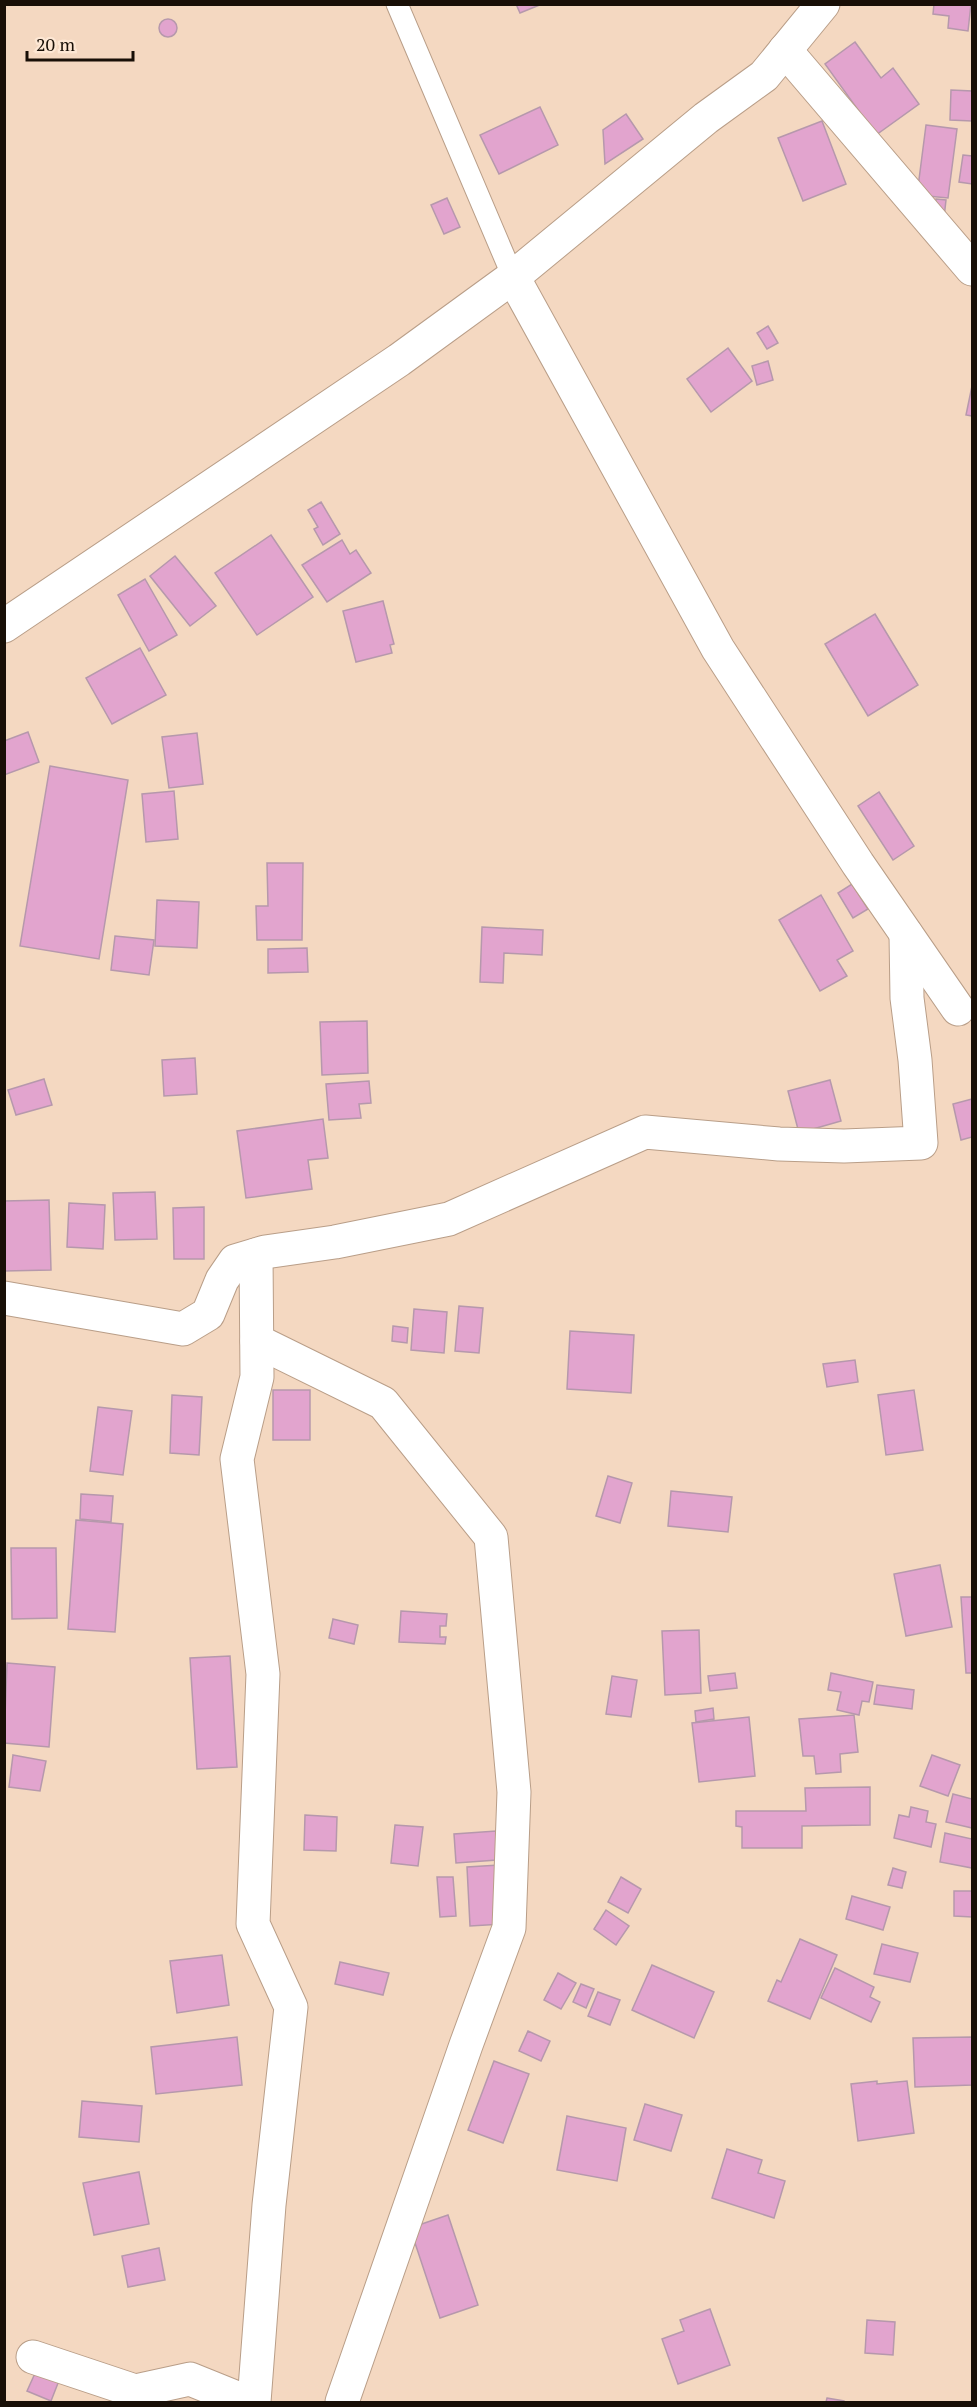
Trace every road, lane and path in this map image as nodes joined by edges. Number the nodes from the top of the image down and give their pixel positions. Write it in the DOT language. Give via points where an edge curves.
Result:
graph roads {
  1 [pos="397,4"];
  2 [pos="823,4"];
  3 [pos="785,50"];
  4 [pos="972,269"];
  5 [pos="513,277"];
  6 [pos="4,626"];
  7 [pos="906,934"];
  8 [pos="958,1009"];
  9 [pos="256,1255"];
  10 [pos="4,1298"];
  11 [pos="257,1341"];
  12 [pos="33,2357"];
  13 [pos="247,2403"];
  14 [pos="254,2403"];
  15 [pos="342,2403"];
  1 -- 5 [label="lane"];
  2 -- 3 [label="street"];
  3 -- 4 [label="street"];
  3 -- 5 [label="street" via="764,76 706,118"];
  5 -- 6 [label="street" via="399,360"];
  5 -- 7 [label="street" via="718,649"];
  7 -- 8 [label="street"];
  7 -- 9 [label="street" via="906,998 921,1143 779,1144 645,1132 449,1219"];
  9 -- 10 [label="street" via="235,1261 208,1314 183,1329"];
  9 -- 11 [label="street"];
  11 -- 14 [label="street" via="258,1377 237,1459 263,1674 253,1924 291,2007 269,2205"];
  11 -- 15 [label="street" via="383,1403 490,1537 514,1792 509,1928"];
  12 -- 13 [label="street" via="135,2391 190,2379"];
}
